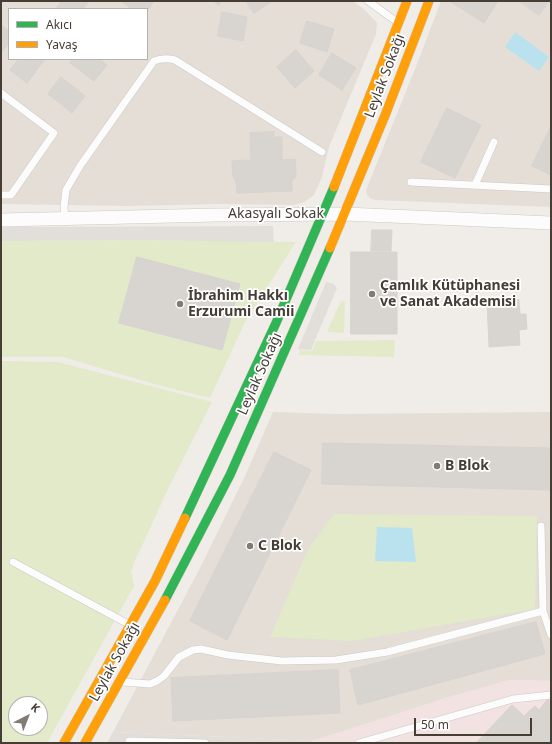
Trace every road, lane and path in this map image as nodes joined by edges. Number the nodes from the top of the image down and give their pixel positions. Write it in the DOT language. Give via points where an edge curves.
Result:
graph roads {
  1 [pos="368,1"];
  2 [pos="407,1"];
  3 [pos="429,1"];
  4 [pos="398,22"];
  5 [pos="1,93"];
  6 [pos="494,142"];
  7 [pos="322,152"];
  8 [pos="411,182"];
  9 [pos="475,185"];
  10 [pos="551,189"];
  11 [pos="1,195"];
  12 [pos="323,214"];
  13 [pos="344,214"];
  14 [pos="65,218"];
  15 [pos="1,220"];
  16 [pos="551,223"];
  17 [pos="541,526"];
  18 [pos="13,562"];
  19 [pos="543,611"];
  20 [pos="130,625"];
  21 [pos="551,635"];
  22 [pos="120,682"];
  23 [pos="551,695"];
  24 [pos="167,742"];
  25 [pos="64,743"];
  26 [pos="86,743"];
  27 [pos="129,743"];
  28 [pos="205,743"];
  29 [pos="359,743"];
  1 -- 4 [label="lane"];
  2 -- 4 [label="street, Leylak Sokağı"];
  3 -- 13 [label="street, Leylak Sokağı"];
  4 -- 12 [label="street, Leylak Sokağı"];
  5 -- 11 [label="lane" via="54,133 11,195"];
  6 -- 9 [label="lane"];
  7 -- 14 [label="lane" via="174,60 154,61 66,190"];
  8 -- 9 [label="lane"];
  9 -- 10 [label="lane"];
  12 -- 13 [label="street, Akasyalı Sokak"];
  12 -- 14 [label="street, Akasyalı Sokak"];
  12 -- 20 [label="street, Leylak Sokağı" via="214,457 155,581"];
  13 -- 16 [label="street, Akasyalı Sokak"];
  13 -- 22 [label="street, Leylak Sokağı" via="230,475"];
  14 -- 15 [label="street, Akasyalı Sokak"];
  17 -- 19 [label="lane"];
  18 -- 20 [label="lane"];
  19 -- 21 [label="lane"];
  19 -- 22 [label="lane" via="387,652 336,660 282,661 193,650 179,657 157,681 150,684"];
  20 -- 25 [label="street, Leylak Sokağı"];
  22 -- 26 [label="street, Leylak Sokağı"];
  23 -- 29 [label="lane" via="513,700"];
  24 -- 27 [label="lane"];
  24 -- 28 [label="lane"];
}
